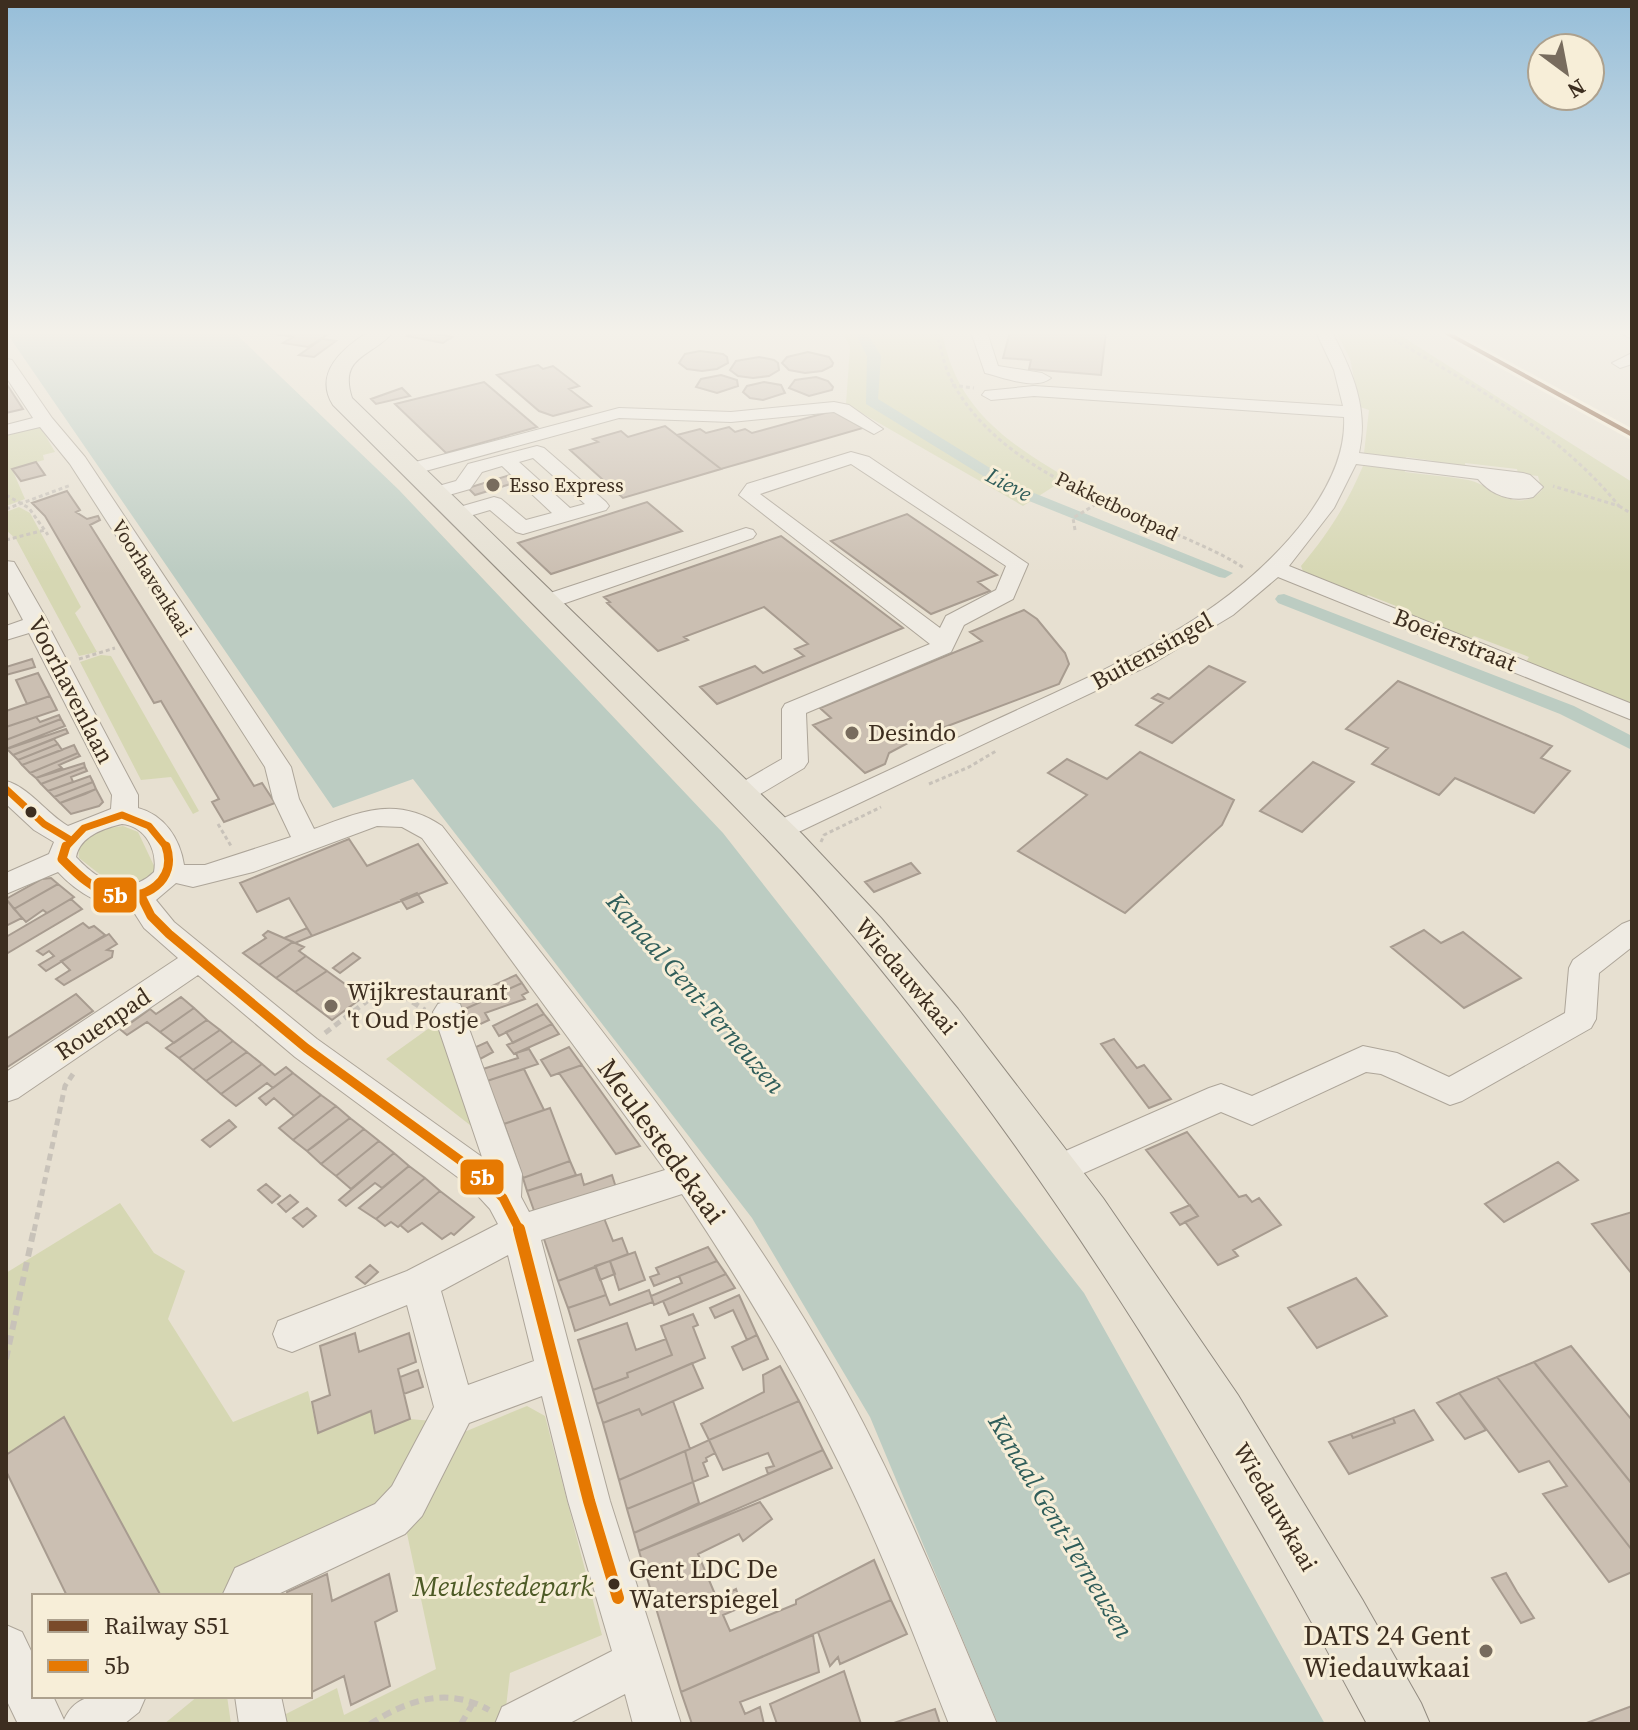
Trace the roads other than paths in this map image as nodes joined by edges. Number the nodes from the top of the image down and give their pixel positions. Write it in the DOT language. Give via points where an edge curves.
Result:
graph roads {
  1 [pos="1353,412"];
  2 [pos="38,413"];
  3 [pos="354,413"];
  4 [pos="775,413"];
  5 [pos="849,413"];
  6 [pos="44,421"];
  7 [pos="874,429"];
  8 [pos="6,430"];
  9 [pos="1349,457"];
  10 [pos="505,459"];
  11 [pos="411,469"];
  12 [pos="1526,482"];
  13 [pos="463,485"];
  14 [pos="435,493"];
  15 [pos="494,503"];
  16 [pos="456,514"];
  17 [pos="566,515"];
  18 [pos="746,534"];
  19 [pos="6,567"];
  20 [pos="1269,577"];
  21 [pos="546,602"];
  22 [pos="38,623"];
  23 [pos="6,633"];
  24 [pos="943,647"];
  25 [pos="1632,713"];
  26 [pos="6,789"];
  27 [pos="741,794"];
  28 [pos="122,815"];
  29 [pos="304,837"];
  30 [pos="793,848"];
  31 [pos="65,849"];
  32 [pos="169,871"];
  33 [pos="6,884"];
  34 [pos="140,894"];
  35 [pos="1632,931"];
  36 [pos="199,959"];
  37 [pos="449,1012"];
  38 [pos="6,1089"];
  39 [pos="1057,1170"];
  40 [pos="689,1177"];
  41 [pos="511,1214"];
  42 [pos="420,1283"];
  43 [pos="292,1334"];
  44 [pos="558,1371"];
  45 [pos="455,1409"];
  46 [pos="245,1594"];
  47 [pos="6,1648"];
  48 [pos="639,1662"];
  49 [pos="120,1698"];
  50 [pos="258,1698"];
  51 [pos="508,1720"];
  52 [pos="42,1724"];
  53 [pos="86,1724"];
  54 [pos="263,1724"];
  55 [pos="657,1724"];
  56 [pos="973,1724"];
  57 [pos="1400,1724"];
  1 -- 9 [label="street, Buitensingel"];
  2 -- 6 [label="street, Voorhavenkaai"];
  3 -- 11 [label="main road, Wiedauwkaai"];
  4 -- 11 [label="street" via="731,417 619,413"];
  5 -- 7 [label="street"];
  6 -- 8 [label="street"];
  6 -- 29 [label="street, Voorhavenkaai" via="78,461 278,767"];
  9 -- 12 [label="street"];
  9 -- 20 [label="street, Buitensingel" via="1336,491 1311,529"];
  10 -- 13 [label="street" via="475,468"];
  10 -- 17 [label="street"];
  10 -- 17 [label="street" via="537,452 599,506"];
  11 -- 14 [label="main road, Wiedauwkaai"];
  13 -- 14 [label="street"];
  13 -- 15 [label="street" via="484,482 496,490"];
  14 -- 16 [label="main road, Wiedauwkaai"];
  15 -- 16 [label="street"];
  15 -- 17 [label="street" via="523,528"];
  16 -- 21 [label="main road, Wiedauwkaai"];
  18 -- 21 [label="street"];
  19 -- 22 [label="street, Voorhavenlaan"];
  20 -- 25 [label="street, Boeierstraat"];
  20 -- 30 [label="street, Buitensingel" via="1154,655 885,784"];
  21 -- 27 [label="main road, Wiedauwkaai"];
  22 -- 23 [label="street"];
  22 -- 28 [label="street, Voorhavenlaan" via="125,795"];
  24 -- 24 [label="street" via="940,639 749,495 754,488 851,458 862,461 1017,564 1005,594 954,621"];
  24 -- 27 [label="street" via="794,709 795,762"];
  26 -- 31 [label="street"];
  27 -- 30 [label="main road, Wiedauwkaai"];
  28 -- 31 [label="street" via="105,819"];
  28 -- 32 [label="street" via="152,826 170,861"];
  29 -- 32 [label="street, Meulestedekaai" via="243,865 205,875"];
  29 -- 40 [label="street, Meulestedekaai" via="374,817 397,816 432,832"];
  30 -- 39 [label="main road, Wiedauwkaai" via="982,1066"];
  31 -- 33 [label="street"];
  31 -- 34 [label="street" via="72,871 105,895 120,899"];
  32 -- 34 [label="street" via="153,889"];
  34 -- 36 [label="street" via="152,919"];
  35 -- 39 [label="street" via="1584,968 1580,1019 1450,1092 1386,1062 1363,1059 1252,1111 1221,1097"];
  36 -- 38 [label="street, Rouenpad"];
  36 -- 41 [label="street" via="306,1048 479,1174"];
  37 -- 41 [label="street" via="505,1174"];
  39 -- 57 [label="main road, Wiedauwkaai" via="1178,1346"];
  40 -- 41 [label="street"];
  40 -- 56 [label="street, Meulestedekaai" via="795,1340 857,1454"];
  41 -- 42 [label="street"];
  41 -- 44 [label="street"];
  42 -- 43 [label="street"];
  42 -- 45 [label="street"];
  44 -- 45 [label="street"];
  44 -- 48 [label="street" via="589,1501"];
  45 -- 46 [label="street" via="407,1501 390,1519 251,1584"];
  47 -- 52 [label="street"];
  48 -- 51 [label="street"];
  48 -- 55 [label="street"];
  49 -- 53 [label="street"];
  50 -- 54 [label="street"];
}
